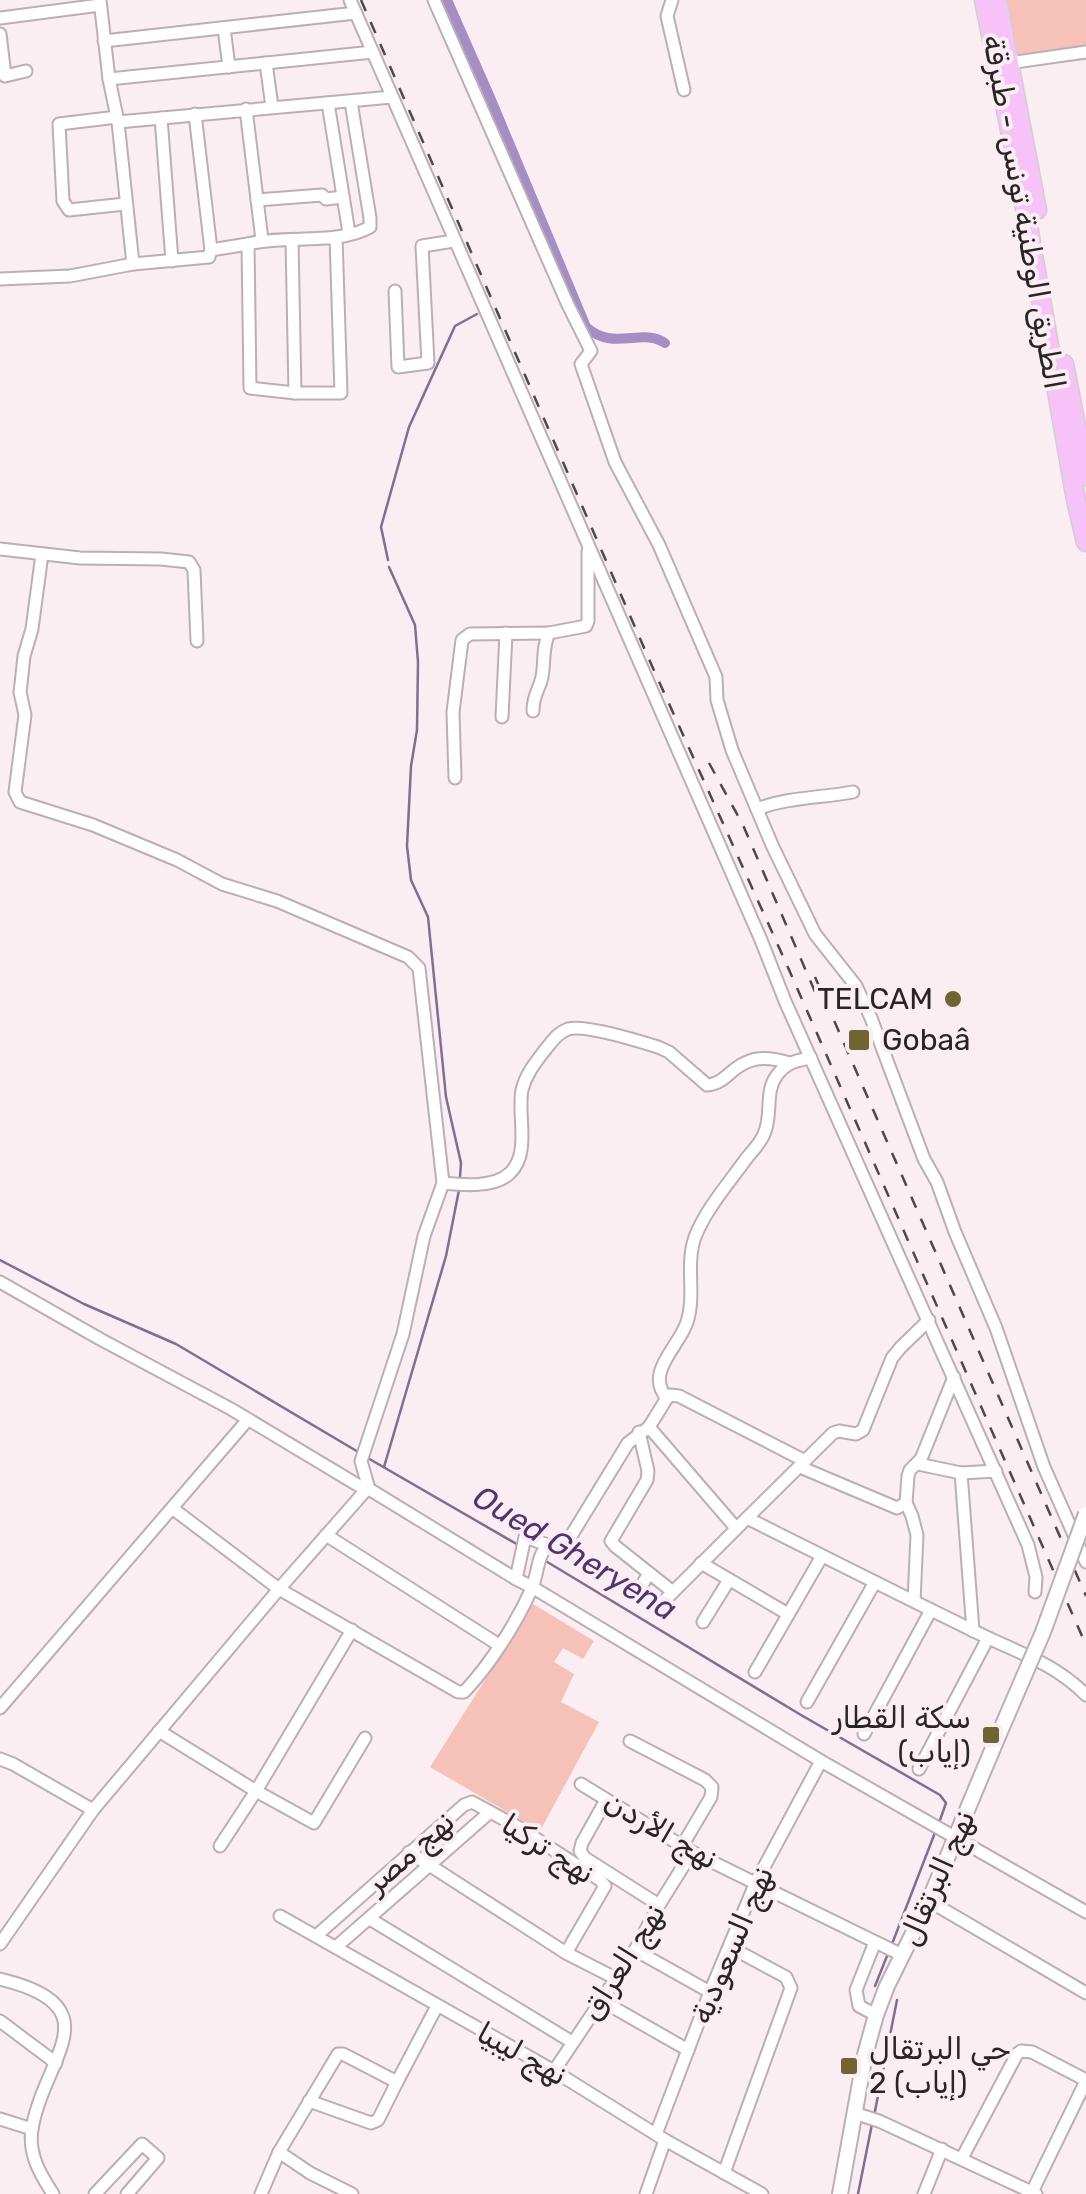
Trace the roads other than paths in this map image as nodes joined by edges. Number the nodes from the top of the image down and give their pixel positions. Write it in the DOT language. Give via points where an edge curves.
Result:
graph roads {
  1 [pos="350,0"];
  2 [pos="434,0"];
  3 [pos="672,0"];
  4 [pos="984,0"];
  5 [pos="998,0"];
  6 [pos="100,2"];
  7 [pos="42,6"];
  8 [pos="356,13"];
  9 [pos="0,18"];
  10 [pos="224,28"];
  11 [pos="0,34"];
  12 [pos="104,41"];
  13 [pos="373,52"];
  14 [pos="1086,52"];
  15 [pos="266,63"];
  16 [pos="1009,64"];
  17 [pos="228,67"];
  18 [pos="26,72"];
  19 [pos="109,79"];
  20 [pos="684,90"];
  21 [pos="392,97"];
  22 [pos="351,102"];
  23 [pos="328,103"];
  24 [pos="1010,103"];
  25 [pos="272,107"];
  26 [pos="246,109"];
  27 [pos="196,114"];
  28 [pos="160,118"];
  29 [pos="117,119"];
  30 [pos="343,197"];
  31 [pos="257,200"];
  32 [pos="125,204"];
  33 [pos="342,235"];
  34 [pos="262,240"];
  35 [pos="292,240"];
  36 [pos="454,241"];
  37 [pos="248,244"];
  38 [pos="211,250"];
  39 [pos="172,261"];
  40 [pos="133,264"];
  41 [pos="0,279"];
  42 [pos="395,291"];
  43 [pos="295,393"];
  44 [pos="1086,476"];
  45 [pos="588,542"];
  46 [pos="1086,542"];
  47 [pos="0,549"];
  48 [pos="42,554"];
  49 [pos="549,632"];
  50 [pos="506,634"];
  51 [pos="197,641"];
  52 [pos="533,711"];
  53 [pos="502,717"];
  54 [pos="455,778"];
  55 [pos="854,792"];
  56 [pos="757,809"];
  57 [pos="811,1058"];
  58 [pos="790,1063"];
  59 [pos="455,1184"];
  60 [pos="0,1282"];
  61 [pos="929,1320"];
  62 [pos="954,1377"];
  63 [pos="667,1398"];
  64 [pos="245,1424"];
  65 [pos="644,1429"];
  66 [pos="802,1464"];
  67 [pos="918,1464"];
  68 [pos="996,1472"];
  69 [pos="960,1473"];
  70 [pos="368,1489"];
  71 [pos="906,1504"];
  72 [pos="172,1508"];
  73 [pos="1086,1514"];
  74 [pos="747,1518"];
  75 [pos="736,1528"];
  76 [pos="326,1535"];
  77 [pos="545,1547"];
  78 [pos="822,1556"];
  79 [pos="1086,1562"];
  80 [pos="701,1563"];
  81 [pos="650,1573"];
  82 [pos="516,1579"];
  83 [pos="729,1580"];
  84 [pos="874,1582"];
  85 [pos="532,1587"];
  86 [pos="279,1588"];
  87 [pos="673,1592"];
  88 [pos="1036,1592"];
  89 [pos="637,1594"];
  90 [pos="914,1601"];
  91 [pos="658,1606"];
  92 [pos="932,1610"];
  93 [pos="788,1614"];
  94 [pos="704,1622"];
  95 [pos="352,1630"];
  96 [pos="972,1630"];
  97 [pos="988,1638"];
  98 [pos="500,1645"];
  99 [pos="755,1672"];
  100 [pos="1086,1695"];
  101 [pos="807,1702"];
  102 [pos="0,1708"];
  103 [pos="158,1731"];
  104 [pos="864,1734"];
  105 [pos="365,1738"];
  106 [pos="630,1741"];
  107 [pos="0,1759"];
  108 [pos="821,1761"];
  109 [pos="919,1768"];
  110 [pos="581,1784"];
  111 [pos="256,1791"];
  112 [pos="606,1800"];
  113 [pos="93,1810"];
  114 [pos="490,1812"];
  115 [pos="954,1836"];
  116 [pos="220,1846"];
  117 [pos="687,1849"];
  118 [pos="409,1852"];
  119 [pos="428,1866"];
  120 [pos="756,1882"];
  121 [pos="929,1901"];
  122 [pos="659,1905"];
  123 [pos="1086,1912"];
  124 [pos="280,1916"];
  125 [pos="370,1918"];
  126 [pos="316,1936"];
  127 [pos="0,1944"];
  128 [pos="880,1944"];
  129 [pos="336,1947"];
  130 [pos="730,1947"];
  131 [pos="635,1950"];
  132 [pos="566,1953"];
  133 [pos="901,1954"];
  134 [pos="0,1978"];
  135 [pos="615,1978"];
  136 [pos="710,1992"];
  137 [pos="1086,1993"];
  138 [pos="602,2000"];
  139 [pos="436,2006"];
  140 [pos="876,2015"];
  141 [pos="0,2021"];
  142 [pos="572,2042"];
  143 [pos="688,2050"];
  144 [pos="56,2063"];
  145 [pos="554,2071"];
  146 [pos="1086,2080"];
  147 [pos="397,2082"];
  148 [pos="309,2101"];
  149 [pos="866,2117"];
  150 [pos="0,2119"];
  151 [pos="32,2128"];
  152 [pos="661,2137"];
  153 [pos="942,2149"];
  154 [pos="279,2152"];
  155 [pos="962,2158"];
  156 [pos="724,2173"];
  157 [pos="739,2188"];
  158 [pos="1034,2193"];
  159 [pos="53,2194"];
  160 [pos="95,2194"];
  161 [pos="127,2194"];
  162 [pos="261,2194"];
  163 [pos="352,2194"];
  164 [pos="646,2194"];
  165 [pos="762,2194"];
  166 [pos="840,2194"];
  167 [pos="924,2194"];
  1 -- 8 [label="street"];
  2 -- 56 [label="street" via="591,351 581,364 596,412 716,678 732,750"];
  3 -- 20 [label="street" via="666,16"];
  4 -- 24 [label="main road, الطريق الوطنية تونس - طبرقة"];
  5 -- 16 [label="main road, الطريق الوطنية تونس - طبرقة"];
  6 -- 7 [label="street"];
  6 -- 12 [label="street"];
  7 -- 9 [label="street"];
  8 -- 10 [label="street"];
  8 -- 13 [label="street"];
  10 -- 12 [label="street"];
  10 -- 17 [label="street"];
  11 -- 18 [label="street" via="5,76"];
  12 -- 19 [label="street"];
  13 -- 15 [label="street"];
  13 -- 21 [label="street"];
  14 -- 16 [label="street"];
  15 -- 17 [label="street"];
  15 -- 25 [label="street"];
  16 -- 24 [label="main road, الطريق الوطنية تونس - طبرقة"];
  17 -- 19 [label="street"];
  19 -- 29 [label="street"];
  21 -- 22 [label="street"];
  21 -- 36 [label="street"];
  22 -- 23 [label="street"];
  22 -- 33 [label="street" via="370,228"];
  23 -- 25 [label="street"];
  23 -- 30 [label="street"];
  24 -- 44 [label="main road, الطريق الوطنية تونس - طبرقة"];
  24 -- 46 [label="main road, الطريق الوطنية تونس - طبرقة"];
  25 -- 26 [label="street"];
  26 -- 27 [label="street"];
  26 -- 31 [label="street"];
  27 -- 28 [label="street"];
  27 -- 38 [label="street"];
  28 -- 29 [label="street"];
  28 -- 39 [label="street"];
  29 -- 32 [label="street"];
  29 -- 32 [label="street" via="58,124 63,201 69,210"];
  30 -- 31 [label="street"];
  30 -- 33 [label="street"];
  31 -- 34 [label="street"];
  32 -- 40 [label="street"];
  33 -- 35 [label="street"];
  33 -- 43 [label="street" via="342,393"];
  34 -- 35 [label="street"];
  34 -- 37 [label="street"];
  35 -- 43 [label="street"];
  36 -- 42 [label="street" via="422,246 428,363 398,368"];
  36 -- 45 [label="street"];
  37 -- 38 [label="street"];
  37 -- 43 [label="street" via="250,388"];
  38 -- 39 [label="street" via="206,258"];
  39 -- 40 [label="street"];
  40 -- 41 [label="street"];
  45 -- 49 [label="street" via="588,621 582,628"];
  45 -- 57 [label="street"];
  47 -- 48 [label="street"];
  48 -- 51 [label="street" via="189,562"];
  48 -- 59 [label="street" via="21,684 16,798 414,961"];
  49 -- 50 [label="street"];
  49 -- 52 [label="street"];
  50 -- 53 [label="street"];
  50 -- 54 [label="street" via="470,634 460,645"];
  55 -- 56 [label="street"];
  56 -- 79 [label="street" via="815,934 856,986 870,1018"];
  57 -- 58 [label="street"];
  57 -- 61 [label="street"];
  58 -- 59 [label="street" via="752,1060 707,1085 658,1047 583,1028 566,1030 525,1080 515,1167 498,1181"];
  58 -- 63 [label="street" via="770,1087 762,1138 696,1237 686,1326 658,1380"];
  59 -- 70 [label="street" via="424,1236 404,1334 363,1454"];
  60 -- 70 [label="street"];
  61 -- 62 [label="street"];
  61 -- 66 [label="street" via="892,1358 862,1430 833,1433"];
  62 -- 67 [label="street"];
  62 -- 68 [label="street"];
  63 -- 65 [label="street"];
  63 -- 66 [label="street" via="679,1396"];
  64 -- 72 [label="street"];
  65 -- 75 [label="street"];
  65 -- 77 [label="street" via="628,1442 566,1544"];
  65 -- 81 [label="street" via="647,1480 612,1541"];
  66 -- 71 [label="street" via="897,1508"];
  66 -- 74 [label="street"];
  67 -- 69 [label="street"];
  67 -- 71 [label="street" via="908,1473"];
  68 -- 69 [label="street"];
  68 -- 88 [label="street" via="1028,1545"];
  69 -- 96 [label="street"];
  70 -- 76 [label="street"];
  70 -- 82 [label="street"];
  71 -- 90 [label="street" via="918,1535"];
  72 -- 86 [label="street"];
  72 -- 102 [label="street"];
  73 -- 115 [label="street, نهج البرتقال, bridge"];
  74 -- 75 [label="street"];
  74 -- 78 [label="street"];
  75 -- 80 [label="street"];
  76 -- 86 [label="street"];
  76 -- 98 [label="street"];
  77 -- 82 [label="street" via="525,1537"];
  77 -- 85 [label="street"];
  78 -- 84 [label="street"];
  78 -- 93 [label="street"];
  80 -- 83 [label="street"];
  80 -- 87 [label="street"];
  81 -- 87 [label="street"];
  81 -- 89 [label="street"];
  82 -- 85 [label="street"];
  83 -- 93 [label="street"];
  83 -- 94 [label="street"];
  84 -- 90 [label="street"];
  84 -- 101 [label="street"];
  85 -- 98 [label="street"];
  85 -- 108 [label="street"];
  86 -- 95 [label="street"];
  86 -- 103 [label="street"];
  87 -- 91 [label="street"];
  90 -- 92 [label="street"];
  92 -- 96 [label="street"];
  92 -- 104 [label="street"];
  93 -- 99 [label="street"];
  95 -- 98 [label="street" via="458,1692"];
  95 -- 111 [label="street"];
  96 -- 97 [label="street"];
  97 -- 100 [label="street" via="1060,1671"];
  97 -- 109 [label="street"];
  103 -- 111 [label="street"];
  103 -- 113 [label="street"];
  105 -- 111 [label="street" via="314,1823"];
  106 -- 117 [label="street, نهج العراق" via="712,1786"];
  107 -- 113 [label="street"];
  108 -- 115 [label="street"];
  108 -- 120 [label="street, نهج السعودية"];
  110 -- 112 [label="street, نهج الأردن"];
  111 -- 116 [label="street"];
  112 -- 117 [label="street, نهج الأردن"];
  112 -- 122 [label="street" via="580,1852"];
  113 -- 127 [label="street"];
  114 -- 118 [label="street, نهج مصر" via="468,1803"];
  114 -- 119 [label="street, نهج مصر"];
  114 -- 132 [label="street, نهج تركيا" via="605,1886"];
  115 -- 121 [label="street, نهج البرتقال"];
  115 -- 123 [label="street"];
  117 -- 120 [label="street, نهج الأردن"];
  117 -- 122 [label="street, نهج العراق"];
  118 -- 119 [label="street"];
  118 -- 126 [label="street, نهج مصر"];
  119 -- 125 [label="street, نهج مصر"];
  119 -- 132 [label="street"];
  120 -- 128 [label="street, نهج الأردن"];
  120 -- 130 [label="street, نهج السعودية"];
  121 -- 133 [label="street, نهج البرتقال"];
  121 -- 137 [label="street"];
  122 -- 131 [label="street, نهج العراق"];
  124 -- 126 [label="street, نهج ليبيا"];
  125 -- 129 [label="street, نهج مصر"];
  125 -- 142 [label="street"];
  126 -- 129 [label="street, نهج ليبيا"];
  128 -- 133 [label="street, نهج الأردن"];
  128 -- 140 [label="street" via="856,1990 859,2006"];
  129 -- 139 [label="street, نهج ليبيا"];
  130 -- 136 [label="street, نهج السعودية"];
  130 -- 156 [label="street" via="786,1977 791,1988"];
  131 -- 135 [label="street, نهج العراق"];
  131 -- 136 [label="street"];
  132 -- 135 [label="street"];
  133 -- 140 [label="street, نهج البرتقال"];
  134 -- 144 [label="street" via="43,1994 66,2019"];
  135 -- 138 [label="street, نهج العراق"];
  136 -- 143 [label="street, نهج السعودية"];
  138 -- 142 [label="street, نهج العراق"];
  138 -- 143 [label="street"];
  139 -- 145 [label="street, نهج ليبيا"];
  139 -- 147 [label="street"];
  140 -- 149 [label="street, نهج البرتقال" via="865,2055"];
  141 -- 144 [label="street"];
  142 -- 145 [label="street, نهج العراق"];
  143 -- 152 [label="street, نهج السعودية"];
  144 -- 151 [label="street"];
  145 -- 152 [label="street, نهج ليبيا"];
  146 -- 155 [label="street" via="1021,2050"];
  146 -- 158 [label="street"];
  147 -- 148 [label="street" via="371,2123"];
  147 -- 148 [label="street" via="338,2054"];
  148 -- 154 [label="street"];
  149 -- 153 [label="street"];
  149 -- 166 [label="street, نهج البرتقال"];
  150 -- 151 [label="street"];
  151 -- 159 [label="street" via="37,2170"];
  152 -- 156 [label="street, نهج ليبيا"];
  152 -- 164 [label="street, نهج السعودية"];
  153 -- 155 [label="street"];
  153 -- 167 [label="street"];
  154 -- 162 [label="street"];
  154 -- 163 [label="street"];
  155 -- 158 [label="street"];
  156 -- 157 [label="street, نهج ليبيا"];
  157 -- 165 [label="street, نهج ليبيا"];
  160 -- 161 [label="street" via="140,2144 158,2158"];
}
